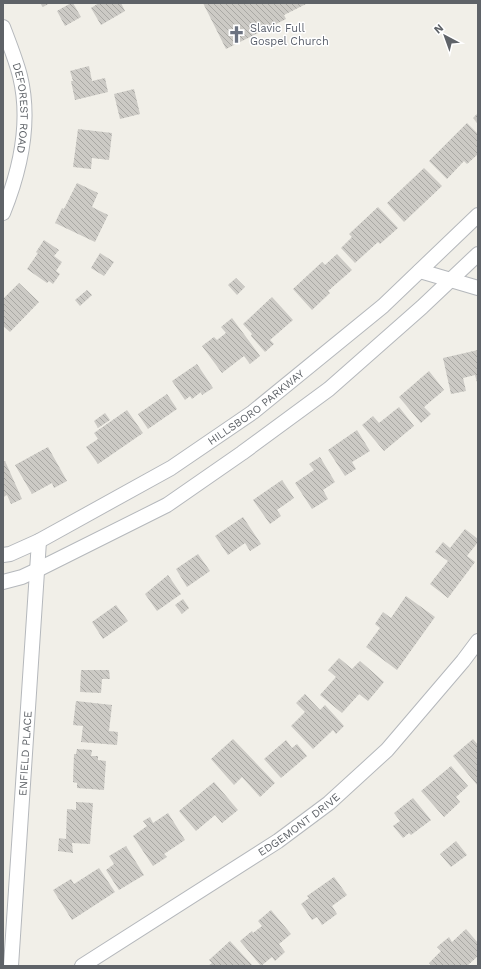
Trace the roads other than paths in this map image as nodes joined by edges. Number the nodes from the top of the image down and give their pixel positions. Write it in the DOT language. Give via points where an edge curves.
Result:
graph roads {
  1 [pos="3,27"];
  2 [pos="3,213"];
  3 [pos="478,215"];
  4 [pos="478,254"];
  5 [pos="420,271"];
  6 [pos="451,280"];
  7 [pos="478,288"];
  8 [pos="39,542"];
  9 [pos="3,555"];
  10 [pos="37,570"];
  11 [pos="3,582"];
  12 [pos="478,640"];
  13 [pos="10,966"];
  14 [pos="82,966"];
  1 -- 2 [label="street, DEFOREST ROAD" via="20,76 24,108 22,142 12,191"];
  3 -- 5 [label="street, HILLSBORO PARKWAY"];
  4 -- 6 [label="street"];
  5 -- 6 [label="street"];
  5 -- 8 [label="street, HILLSBORO PARKWAY" via="383,306 253,412 171,468"];
  6 -- 7 [label="street"];
  6 -- 10 [label="street" via="329,389 242,453 166,505"];
  8 -- 9 [label="street, HILLSBORO PARKWAY"];
  8 -- 10 [label="street, ENFIELD PLACE"];
  10 -- 11 [label="street"];
  10 -- 13 [label="street, ENFIELD PLACE"];
  12 -- 14 [label="street, EDGEMONT DRIVE" via="386,750 329,803 278,841"];
}
